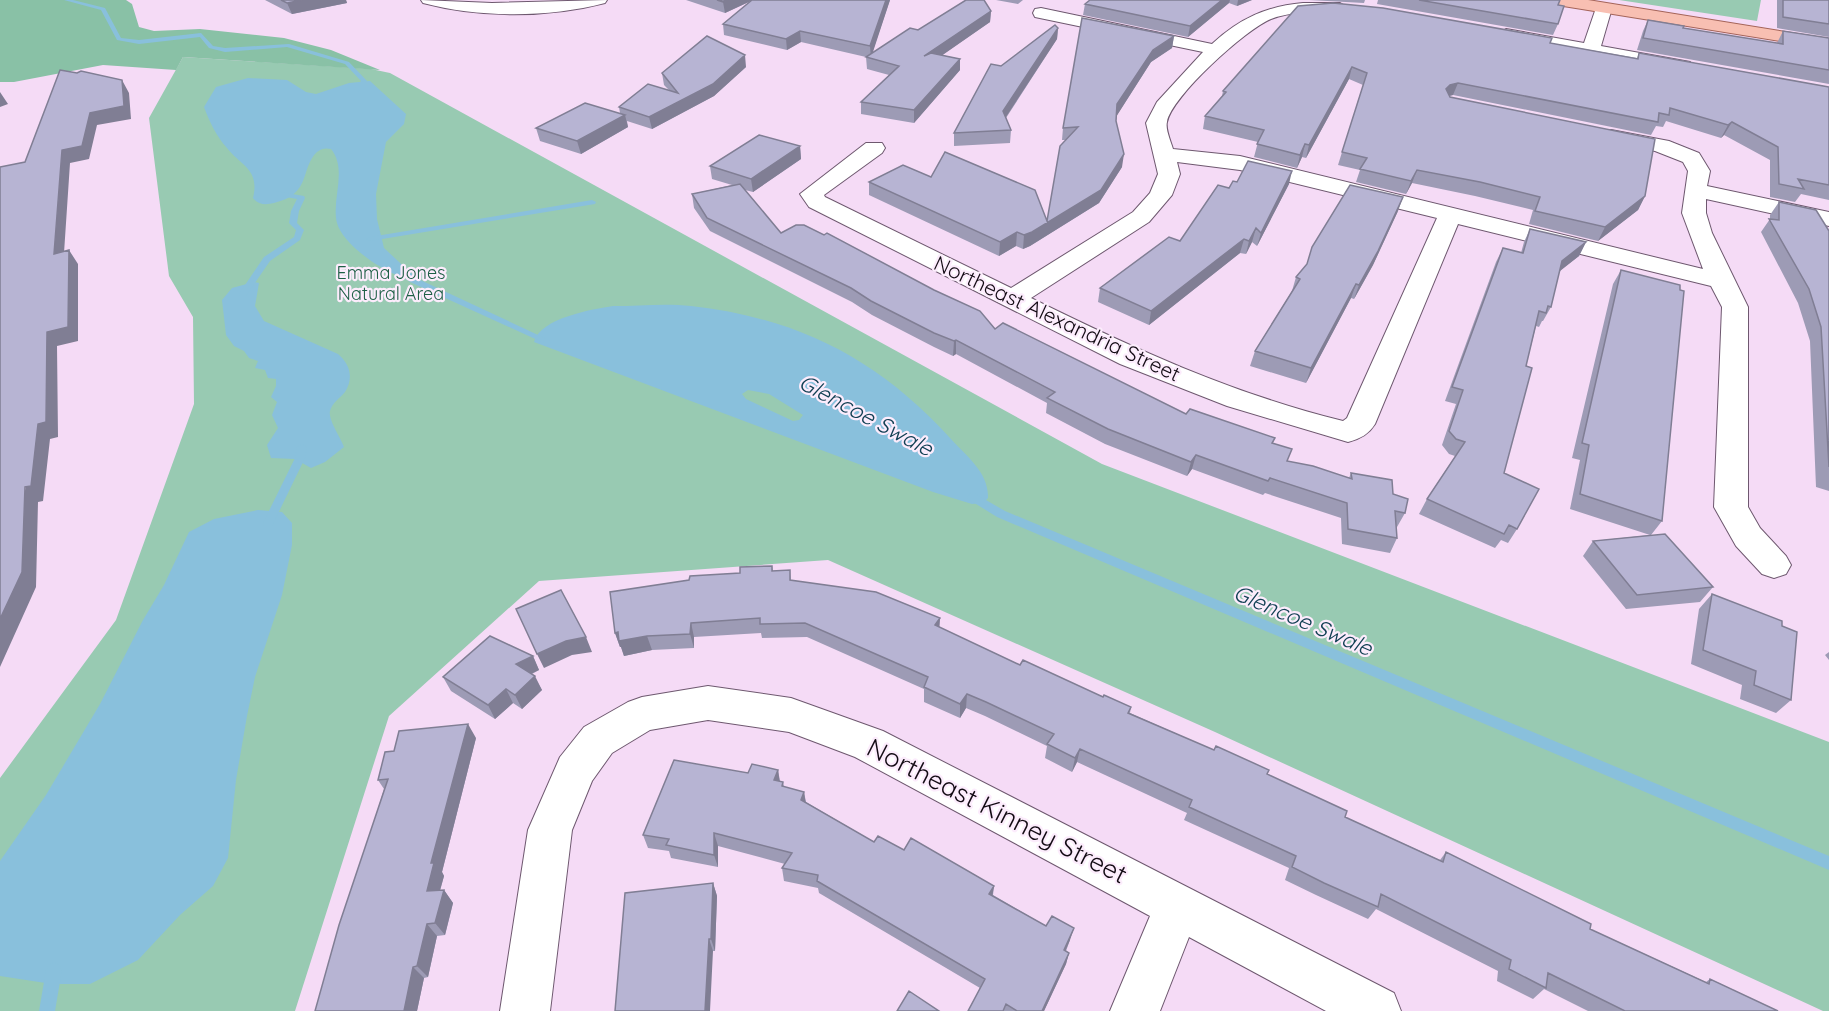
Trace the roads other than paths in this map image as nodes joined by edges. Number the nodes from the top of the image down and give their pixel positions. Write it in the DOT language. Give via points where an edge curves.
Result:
graph roads {
  1 [pos="429,0"];
  2 [pos="599,0"];
  3 [pos="1557,0"];
  4 [pos="1604,8"];
  5 [pos="1360,9"];
  6 [pos="1041,13"];
  7 [pos="1490,31"];
  8 [pos="1829,44"];
  9 [pos="1591,49"];
  10 [pos="1217,50"];
  11 [pos="1704,69"];
  12 [pos="1592,132"];
  13 [pos="874,148"];
  14 [pos="1165,155"];
  15 [pos="1695,190"];
  16 [pos="1450,215"];
  17 [pos="1829,219"];
  18 [pos="1720,281"];
  19 [pos="1012,299"];
  20 [pos="1774,565"];
  21 [pos="1178,904"];
  22 [pos="525,1011"];
  23 [pos="1135,1011"];
  24 [pos="1376,1011"];
  1 -- 2 [label="street" via="513,7"];
  3 -- 4 [label="main road"];
  4 -- 8 [label="main road"];
  4 -- 9 [label="street"];
  5 -- 10 [label="street" via="1302,9 1266,15 1247,24"];
  6 -- 10 [label="street"];
  7 -- 9 [label="street"];
  9 -- 11 [label="street"];
  10 -- 14 [label="street" via="1164,106 1156,123"];
  12 -- 15 [label="street" via="1660,146 1691,158 1700,171"];
  13 -- 19 [label="street, Northeast Alexandria Street" via="811,194 830,209"];
  14 -- 16 [label="street" via="1240,163"];
  14 -- 19 [label="street" via="1169,174 1161,195 1141,218"];
  15 -- 17 [label="street"];
  15 -- 18 [label="street" via="1694,216"];
  16 -- 18 [label="street"];
  16 -- 19 [label="street, Northeast Alexandria Street" via="1366,411 1360,423 1348,432 1172,376"];
  18 -- 20 [label="street" via="1735,307 1731,507 1748,537"];
  21 -- 22 [label="street, Northeast Kinney Street" via="869,744 791,715 708,703 642,714 598,740 575,770 550,830"];
  21 -- 23 [label="street"];
  21 -- 24 [label="street, Northeast Kinney Street"];
}
